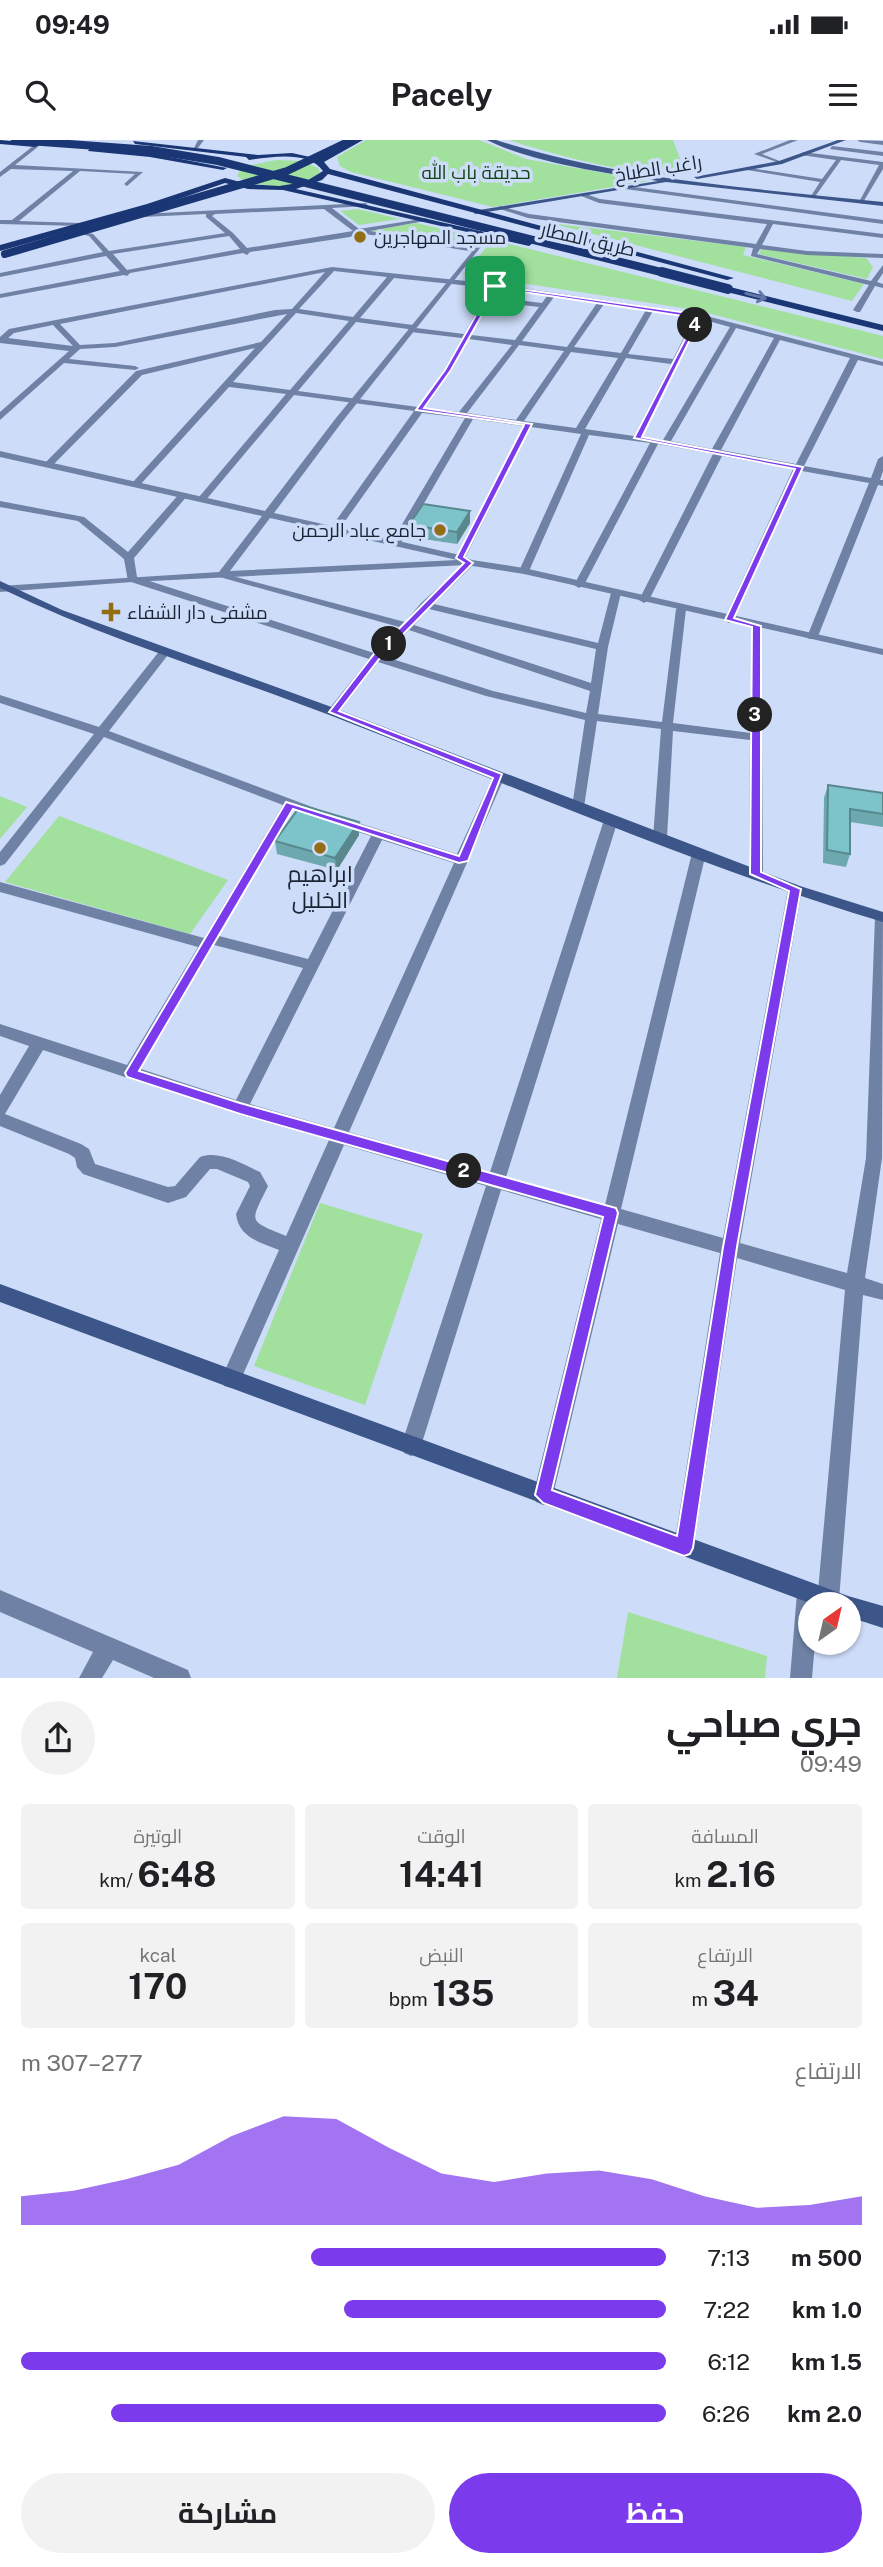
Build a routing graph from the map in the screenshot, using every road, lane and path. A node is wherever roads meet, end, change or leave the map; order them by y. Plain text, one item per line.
1 (15, 140) edge
2 (54, 140) edge
3 (110, 140) edge
4 (337, 140) edge
5 (352, 140) edge
6 (360, 140) edge
7 (490, 140) edge
8 (795, 140) edge
9 (844, 140) edge
10 (860, 140) edge
11 (145, 141) edge
12 (0, 142) edge
13 (883, 143) edge
14 (199, 144) edge
15 (346, 144) edge
16 (37, 145) junction
17 (326, 146) junction
18 (824, 147) junction
19 (883, 154) edge
20 (803, 155) junction
21 (297, 156) junction
22 (260, 157) junction
23 (839, 159) junction
24 (319, 162) junction
25 (780, 163) junction
26 (883, 164) edge
27 (12, 167) junction
28 (223, 168) junction
29 (78, 170) junction
30 (750, 170) junction
31 (327, 172) junction
32 (0, 175) edge
33 (226, 180) junction
34 (678, 180) junction
35 (824, 181) junction
36 (127, 184) dead end
37 (245, 186) junction
38 (283, 188) junction
39 (627, 188) junction
40 (583, 195) junction
41 (814, 196) junction
42 (862, 202) junction
43 (883, 204) edge
44 (366, 205) junction
45 (327, 208) junction
46 (500, 208) junction
47 (656, 208) junction
48 (213, 212) junction
49 (475, 212) junction
50 (142, 215) junction
51 (650, 216) dead end
52 (425, 219) junction
53 (0, 222) edge
54 (771, 222) junction
55 (883, 222) edge
56 (18, 223) junction
57 (644, 224) dead end
58 (0, 229) edge
59 (81, 229) junction
60 (358, 231) junction
61 (638, 232) junction
62 (231, 233) junction
63 (489, 233) junction
64 (883, 236) edge
65 (758, 246) junction
66 (475, 250) junction
67 (1, 252) edge
68 (109, 253) junction
69 (247, 253) junction
70 (883, 256) edge
71 (883, 267) edge
72 (332, 269) junction
73 (127, 274) junction
74 (0, 275) edge
75 (392, 275) junction
76 (450, 281) junction
77 (874, 284) junction
78 (495, 286) junction
79 (883, 286) edge
80 (728, 289) junction
81 (552, 294) junction
82 (0, 296) edge
83 (488, 299) junction
84 (602, 302) junction
85 (544, 305) junction
86 (845, 307) dead end
87 (651, 309) junction
88 (857, 310) junction
89 (294, 311) junction
90 (870, 313) dead end
91 (699, 316) junction
92 (353, 320) junction
93 (54, 322) junction
94 (734, 326) junction
95 (412, 328) junction
96 (883, 328) edge
97 (5, 333) edge
98 (467, 336) junction
99 (778, 337) junction
100 (518, 342) junction
101 (264, 344) junction
102 (114, 345) junction
103 (77, 348) junction
104 (570, 348) junction
105 (623, 355) junction
106 (855, 357) junction
107 (64, 361) junction
108 (675, 362) junction
109 (883, 365) edge
110 (137, 370) junction
111 (227, 384) junction
112 (292, 393) junction
113 (354, 401) junction
114 (420, 410) junction
115 (466, 416) junction
116 (0, 417) edge
117 (523, 423) junction
118 (582, 431) junction
119 (638, 438) junction
120 (660, 442) junction
121 (717, 452) junction
122 (0, 454) edge
123 (883, 459) edge
124 (48, 465) junction
125 (799, 467) junction
126 (878, 482) edge
127 (136, 485) junction
128 (183, 495) junction
129 (202, 499) junction
130 (0, 504) edge
131 (268, 514) junction
132 (335, 529) junction
133 (396, 543) junction
134 (129, 558) junction
135 (464, 560) junction
136 (524, 571) junction
137 (222, 576) junction
138 (132, 579) junction
139 (579, 584) junction
140 (3, 588) edge
141 (616, 593) junction
142 (645, 600) junction
143 (425, 605) junction
144 (681, 609) junction
145 (729, 620) junction
146 (407, 626) junction
147 (757, 626) junction
148 (813, 638) junction
149 (601, 647) junction
150 (165, 651) junction
151 (883, 652) edge
152 (377, 656) junction
153 (596, 689) junction
154 (0, 699) edge
155 (333, 712) junction
156 (590, 717) junction
157 (667, 727) junction
158 (101, 732) junction
159 (754, 737) junction
160 (499, 776) junction
161 (290, 804) junction
162 (579, 807) junction
163 (611, 820) junction
164 (378, 835) junction
165 (660, 838) junction
166 (699, 852) junction
167 (0, 861) edge
168 (463, 861) junction
169 (756, 874) junction
170 (0, 887) edge
171 (795, 889) junction
172 (882, 917) edge
173 (209, 942) junction
174 (312, 965) junction
175 (0, 1030) edge
176 (38, 1045) junction
177 (131, 1073) junction
178 (240, 1108) junction
179 (0, 1109) edge
180 (0, 1119) edge
181 (340, 1135) junction
182 (498, 1180) junction
183 (611, 1213) junction
184 (290, 1246) junction
185 (730, 1247) junction
186 (855, 1283) junction
187 (883, 1292) edge
188 (0, 1293) edge
189 (231, 1379) junction
190 (411, 1446) junction
191 (543, 1495) junction
192 (684, 1548) junction
193 (807, 1592) edge
194 (833, 1592) edge
195 (0, 1601) edge
196 (861, 1610) edge
197 (883, 1617) edge
198 (108, 1647) junction
199 (810, 1656) edge
200 (90, 1678) edge
201 (180, 1678) edge
202 (801, 1678) edge

1 - 80 main road, bridge
2 - 49 main road, طريق المطار, bridge
3 - 11 main road
4 - 17 main road
5 - 67 main road, bridge
6 - 15 main road
7 - 34 main road
8 - 25 street
9 - 18 main road, راغب الطباخ
10 - 13 street
11 - 14 main road
12 - 16 main road
14 - 22 main road
15 - 17 main road
15 - 24 main road
15 - 67 main road, bridge
16 - 27 street
16 - 28 main road
17 - 21 main road
18 - 19 street
18 - 20 main road, راغب الطباخ
20 - 23 street
20 - 25 main road, راغب الطباخ
21 - 22 main road
21 - 24 main road
22 - 28 main road
23 - 26 street
23 - 35 street
24 - 31 main road
25 - 30 main road, راغب الطباخ
26 - 42 street
27 - 29 street
27 - 32 street
28 - 33 main road
29 - 36 street
29 - 56 street
30 - 34 main road, راغب الطباخ
30 - 35 street
31 - 38 main road
31 - 49 main road, طريق المطار
33 - 37 main road
33 - 59 main road
34 - 39 main road, راغب الطباخ
34 - 41 main road
35 - 41 street
37 - 38 main road
37 - 50 main road
38 - 44 main road, طريق المطار
39 - 40 main road, راغب الطباخ
39 - 55 street
40 - 46 main road, راغب الطباخ
40 - 47 street
41 - 42 main road
42 - 43 main road
44 - 45 street
44 - 52 main road, طريق المطار
45 - 48 street
45 - 60 street
46 - 49 main road, راغب الطباخ
46 - 61 street
47 - 51 street
47 - 54 street
48 - 50 street
48 - 62 street
50 - 59 main road
52 - 60 street
52 - 63 main road, طريق المطار
53 - 56 street
54 - 64 street
54 - 65 street
56 - 58 street
56 - 59 street
57 - 61 street
59 - 67 main road
59 - 68 street
60 - 66 street
60 - 69 street
61 - 65 street
62 - 68 street
62 - 69 street
63 - 66 street
63 - 80 main road, طريق المطار
65 - 70 street
65 - 77 street
66 - 76 street
68 - 73 street
68 - 74 street
69 - 73 street
71 - 77 street
72 - 75 street
72 - 89 street
72 - 93 street
73 - 82 street
75 - 76 street
75 - 92 street
76 - 78 street
76 - 95 street
77 - 79 street
77 - 88 street
78 - 81 street
78 - 83 street
80 -> 96 main road, طريق المطار
81 - 84 street
81 - 85 street
83 - 85 street
83 - 98 street
84 - 87 street
84 - 104 street
85 - 100 street
86 - 88 main road
87 - 91 street
87 - 105 street
88 - 90 main road
89 - 92 street
89 - 101 street
89 - 102 street
91 - 94 street
91 - 108 street
92 - 95 street
92 - 112 street
93 - 97 street
93 - 103 street
94 - 99 street
94 - 120 street
95 - 98 street
95 - 113 street
97 - 103 street
98 - 100 street
98 - 114 street
99 - 106 street
99 - 121 street
100 - 104 street
100 - 115 street
101 - 110 street
101 - 111 street
102 - 103 street
102 - 110 street
103 - 107 street
104 - 105 street
104 - 117 street
105 - 108 street
105 - 118 street
106 - 109 street
106 - 125 street
107 - 110 street
107 - 116 street
108 - 119 street
110 - 124 street
111 - 112 street
111 - 127 street
112 - 113 street
112 - 129 street
113 - 114 street
113 - 131 street
114 - 115 street
114 - 132 street
115 - 117 street
115 - 133 street
117 - 118 street
117 - 135 street
118 - 119 street
118 - 136 street
119 - 120 street
120 - 121 street
120 - 139 street
121 - 125 street
121 - 142 street
122 - 124 street
123 - 126 street
124 - 127 street
125 - 126 street
125 - 145 street
126 - 148 street
127 - 128 street
128 - 129 street
128 - 134 street
129 - 131 street
130 - 134 street
131 - 132 street
131 - 137 street
132 - 133 street
133 - 135 street
134 - 138 street
135 - 136 street
135 - 137 street
135 - 143 street
136 - 139 street
137 - 138 street
137 - 146 street
138 - 140 street
138 - 152 street
139 - 141 street
140 - 150 main road
141 - 142 street
141 - 149 street
142 - 144 street
143 - 146 street
143 - 149 street
144 - 145 street
144 - 157 street
145 - 147 street
146 - 152 street
146 - 153 street
147 - 148 street
147 - 159 street
148 - 151 street
149 - 153 street
150 - 155 main road
150 - 158 street
152 - 155 street
152 - 156 street
153 - 156 street
154 - 158 street
155 - 160 main road
156 - 157 street
156 - 162 street
157 - 159 street
157 - 165 street
158 - 161 street
158 - 167 street
159 - 169 street
160 - 162 main road
160 - 168 street
161 - 164 street
161 - 173 street
162 - 163 main road
163 - 165 main road
163 - 182 street
164 - 168 street
164 - 174 street
165 - 166 main road
166 - 169 main road
166 - 183 street
168 - 181 street
169 - 171 main road
170 - 173 street
171 - 172 main road
171 - 185 street
172 - 186 street
173 - 174 street
173 - 177 street
174 - 178 street
175 - 176 street
176 - 177 street
176 - 179 street
177 - 178 street
178 - 181 street
180 - 184 street
181 - 182 street
181 - 184 street
182 - 183 street
182 - 190 street
183 - 185 street
183 - 191 street
184 - 189 street
185 - 186 street
185 - 192 street
186 - 187 street
186 - 194 street
188 - 189 main road
189 - 190 main road
190 - 191 main road
191 - 192 main road
192 - 193 main road
195 - 198 street
196 - 197 main road
198 - 200 street
198 - 201 street
199 - 202 street

